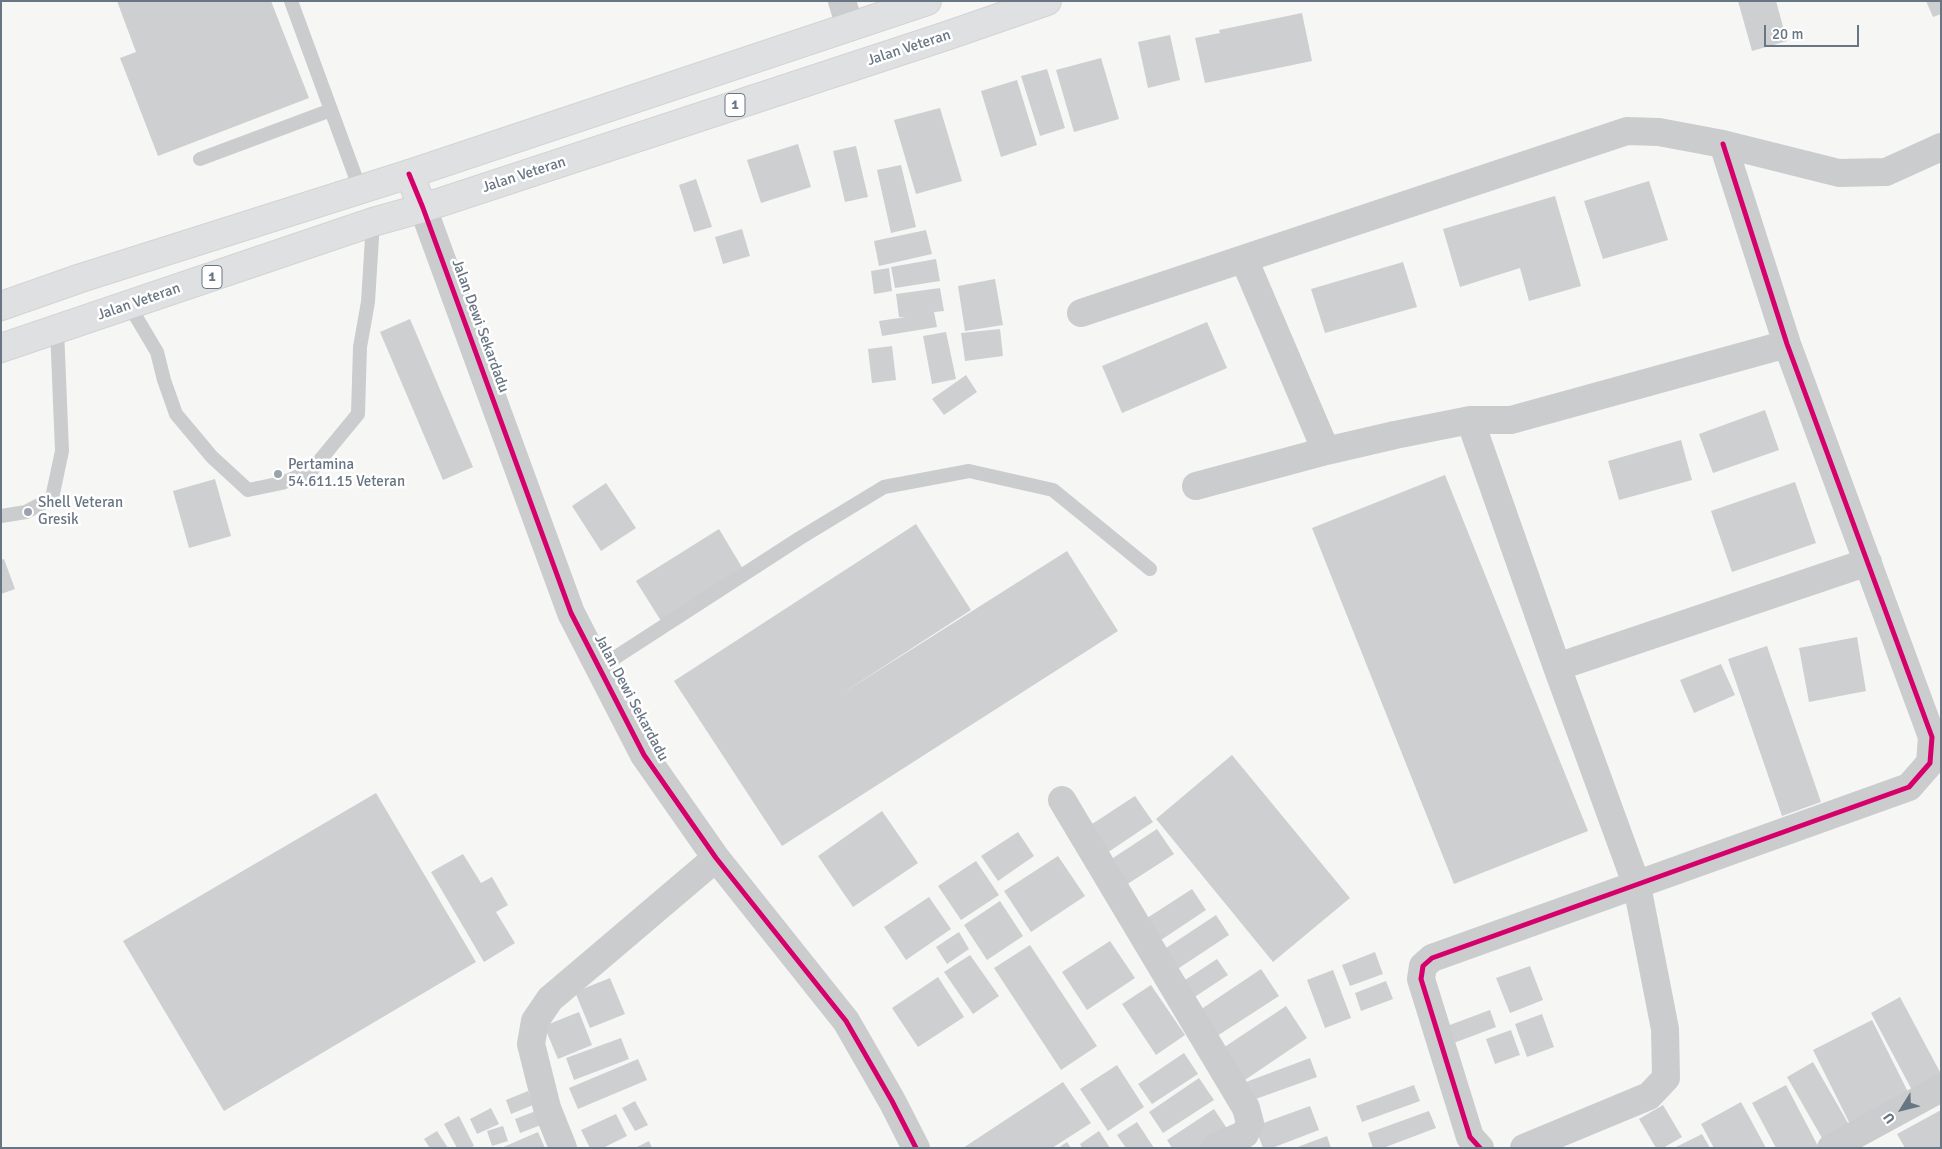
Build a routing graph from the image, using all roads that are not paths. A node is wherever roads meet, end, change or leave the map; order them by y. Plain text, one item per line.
1 (291, 1) edge
2 (842, 1) edge
3 (928, 1) edge
4 (1047, 1) edge
5 (850, 27) junction
6 (331, 110) junction
7 (1722, 144) junction
8 (1941, 147) edge
9 (200, 159) dead end
10 (409, 174) junction
11 (360, 189) junction
12 (423, 208) junction
13 (373, 222) junction
14 (1244, 259) junction
15 (129, 305) junction
16 (1, 306) edge
17 (1081, 313) dead end
18 (58, 329) junction
19 (1787, 344) junction
20 (1, 348) edge
21 (1470, 420) junction
22 (1326, 452) junction
23 (1196, 486) dead end
24 (1, 516) edge
25 (1868, 562) junction
26 (1150, 569) dead end
27 (1557, 667) junction
28 (599, 668) junction
29 (1062, 800) dead end
30 (716, 858) junction
31 (1637, 886) junction
32 (1941, 1088) edge
33 (1833, 1147) edge
34 (563, 1148) edge
35 (916, 1148) edge
36 (1214, 1148) edge
37 (1480, 1148) edge
38 (1524, 1148) edge

1 - 6 lane
2 - 5 street
3 - 5 main road
4 - 12 main road, Jalan Veteran / 1
5 - 10 main road
6 - 9 lane
6 - 11 lane
7 - 8 street
7 - 14 street
7 - 19 street
10 - 11 main road
10 - 12 main road
11 - 16 main road
12 - 13 main road, Jalan Veteran / 1
12 - 28 street, Jalan Dewi Sekardadu
13 - 15 main road, Jalan Veteran / 1
13 - 15 lane
14 - 17 street
14 - 22 street
15 - 18 main road, Jalan Veteran / 1
18 - 20 main road, Jalan Veteran / 1
18 - 24 lane
19 - 21 street
19 - 25 street
21 - 22 street
21 - 27 street
22 - 23 street
25 - 27 street
25 - 31 street
26 - 28 lane
27 - 31 street
28 - 30 street, Jalan Dewi Sekardadu
29 - 36 street
30 - 34 street
30 - 35 street, Jalan Dewi Sekardadu
31 - 37 street
31 - 38 street
32 - 33 street

